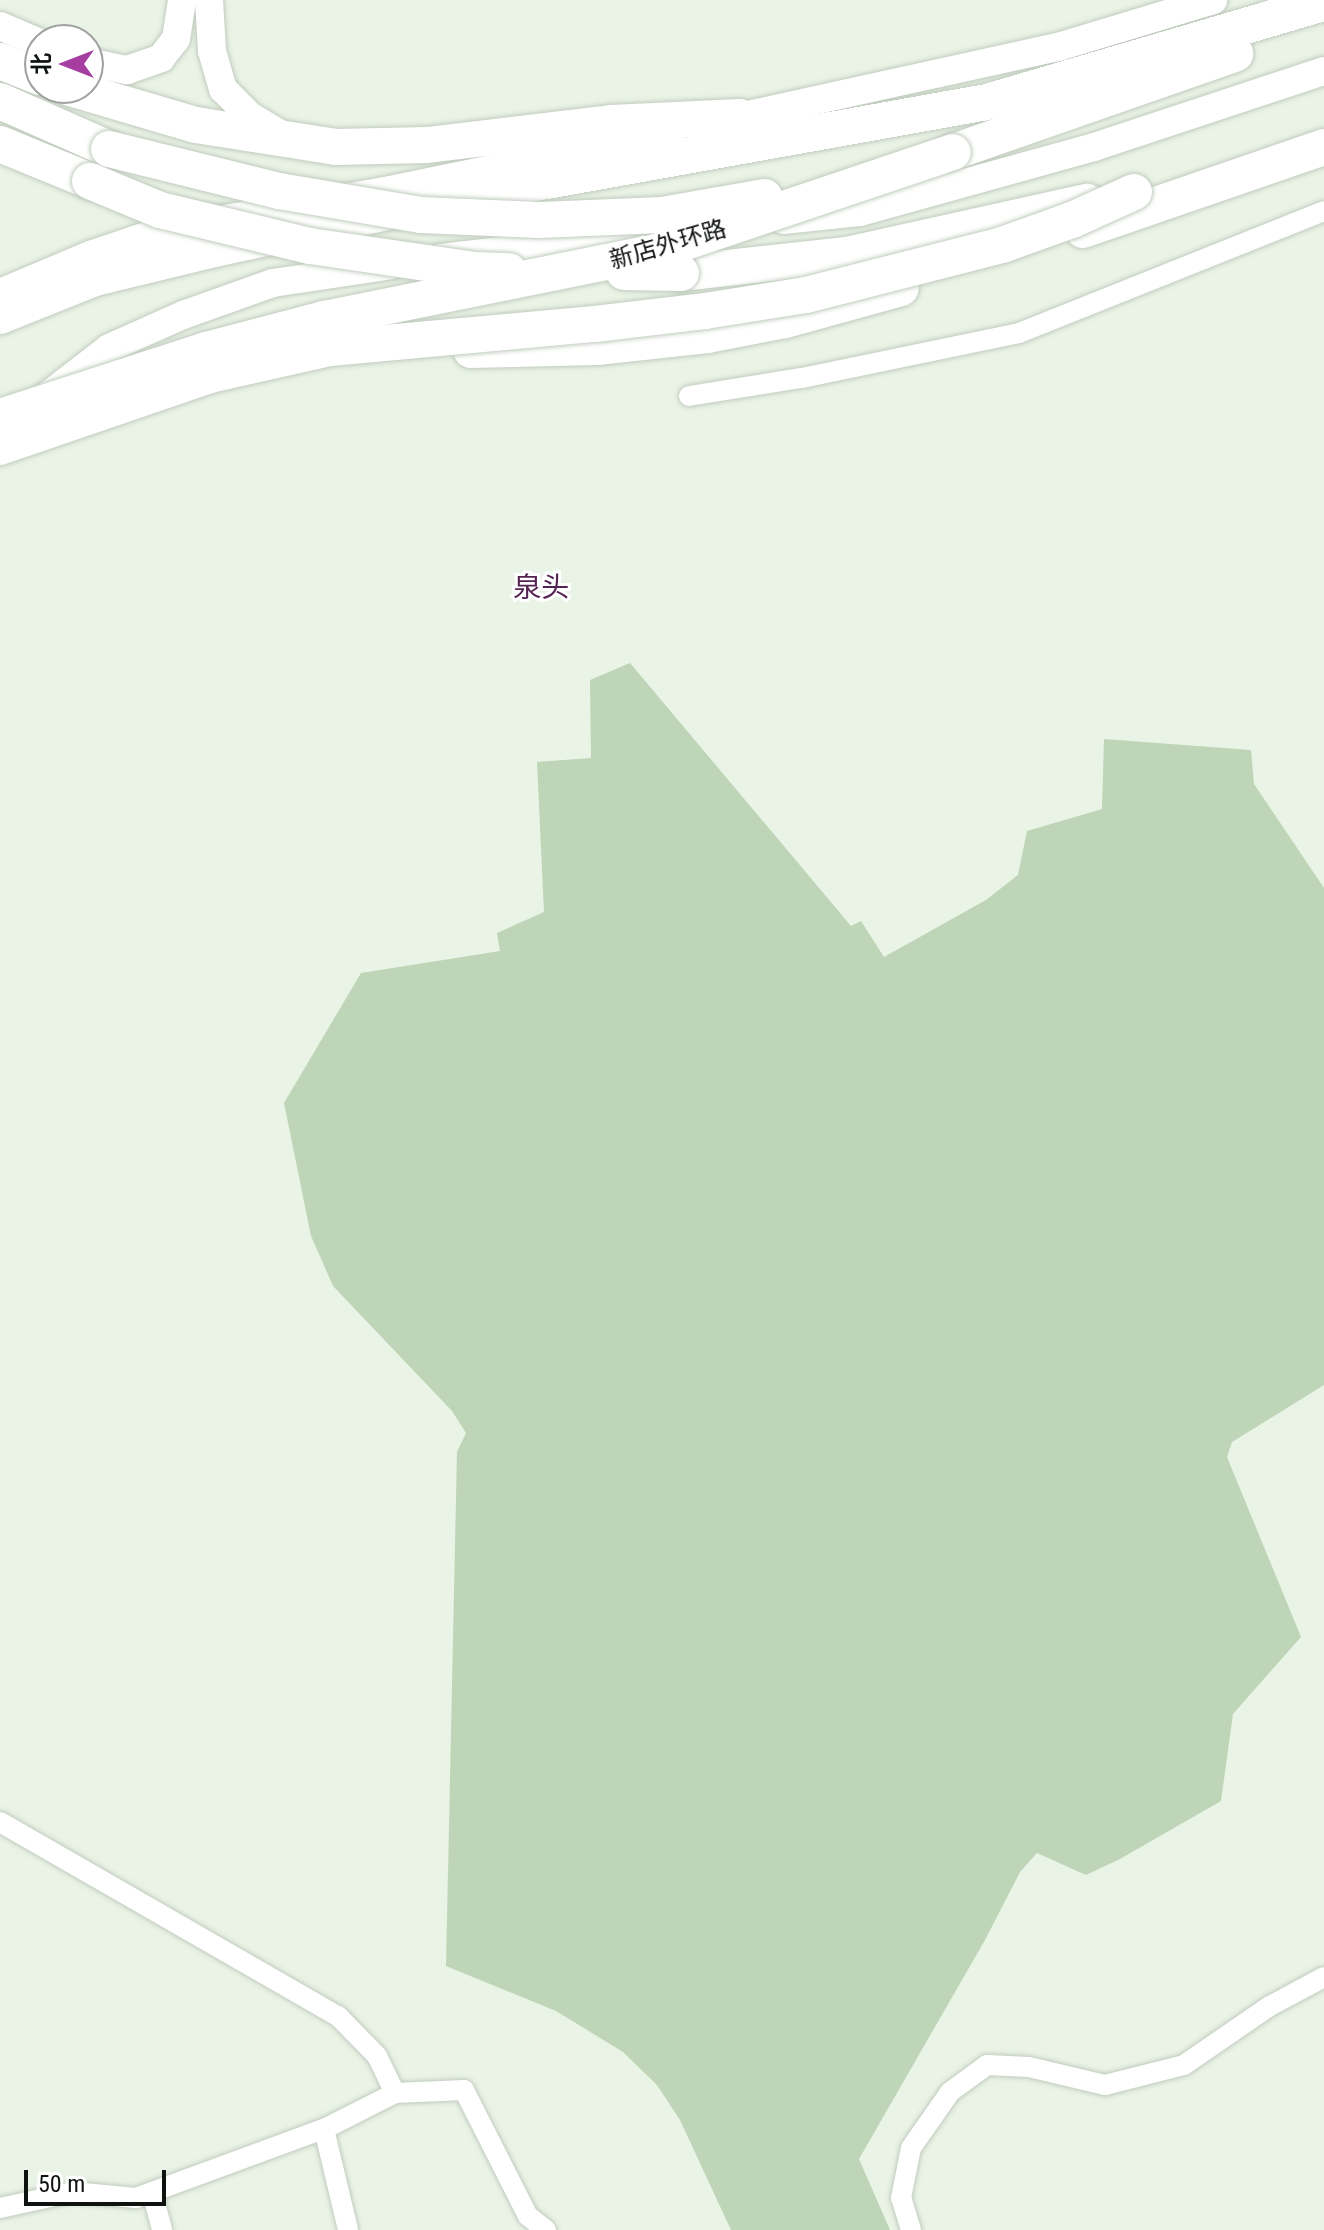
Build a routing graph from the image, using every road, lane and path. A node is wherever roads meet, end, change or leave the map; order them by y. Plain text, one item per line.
1 (182, 0) edge
2 (209, 0) edge
3 (1213, 0) edge
4 (1324, 3) edge
5 (1324, 25) edge
6 (0, 26) edge
7 (24, 36) edge
8 (0, 61) edge
9 (104, 65) edge
10 (24, 71) edge
11 (1324, 71) edge
12 (104, 98) edge
13 (0, 101) edge
14 (1324, 125) edge
15 (745, 130) junction
16 (301, 143) junction
17 (0, 144) edge
18 (1324, 147) edge
19 (953, 152) junction
20 (1134, 192) junction
21 (1324, 211) edge
22 (0, 293) edge
23 (0, 316) edge
24 (412, 352) joint
25 (689, 396) dead end
26 (1, 431) edge
27 (0, 1822) edge
28 (1324, 1977) edge
29 (395, 2093) junction
30 (324, 2129) junction
31 (152, 2192) junction
32 (0, 2208) edge
33 (529, 2223) edge
34 (162, 2230) edge
35 (348, 2230) edge
36 (546, 2230) edge
37 (911, 2230) edge

1 - 9 main road
2 - 16 main road
3 - 15 main road
4 - 15 highway
5 - 19 highway, 新店外环路
6 - 7 main road
8 - 10 highway
11 - 26 main road
12 - 16 highway
13 - 19 highway, bridge
14 - 20 highway
15 - 16 highway
15 - 22 main road
15 - 23 highway
17 - 20 highway, bridge
18 - 24 highway
19 - 26 highway, 新店外环路, bridge
20 - 26 highway, bridge
21 - 25 street
24 - 26 main road
27 - 29 street
28 - 37 street
29 - 30 street
29 - 33 street
30 - 31 street
30 - 35 street
31 - 32 street
31 - 34 street
33 - 36 street

